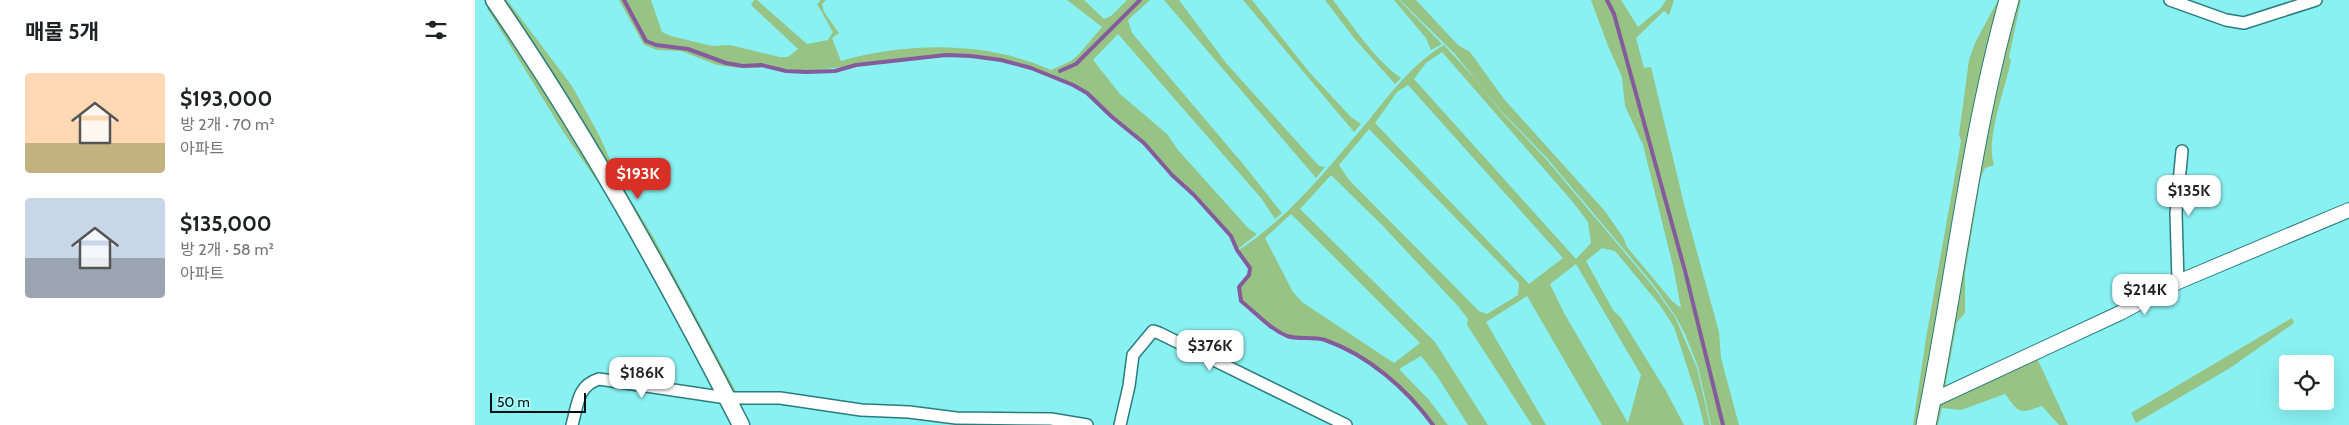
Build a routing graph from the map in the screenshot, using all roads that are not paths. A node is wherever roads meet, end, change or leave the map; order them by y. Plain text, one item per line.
1 (494, 0) edge
2 (2009, 0) edge
3 (2170, 0) edge
4 (2316, 0) edge
5 (2182, 151) dead end
6 (2349, 210) edge
7 (2178, 282) junction
8 (727, 398) junction
9 (1931, 401) junction
10 (572, 425) edge
11 (741, 425) edge
12 (1087, 425) edge
13 (1121, 425) edge
14 (1346, 425) edge
15 (1926, 425) edge

1 - 8 main road
2 - 9 main road
3 - 4 street
5 - 7 street
6 - 7 street
7 - 9 street
8 - 10 street
8 - 11 main road
8 - 12 street
9 - 15 main road
13 - 14 street

